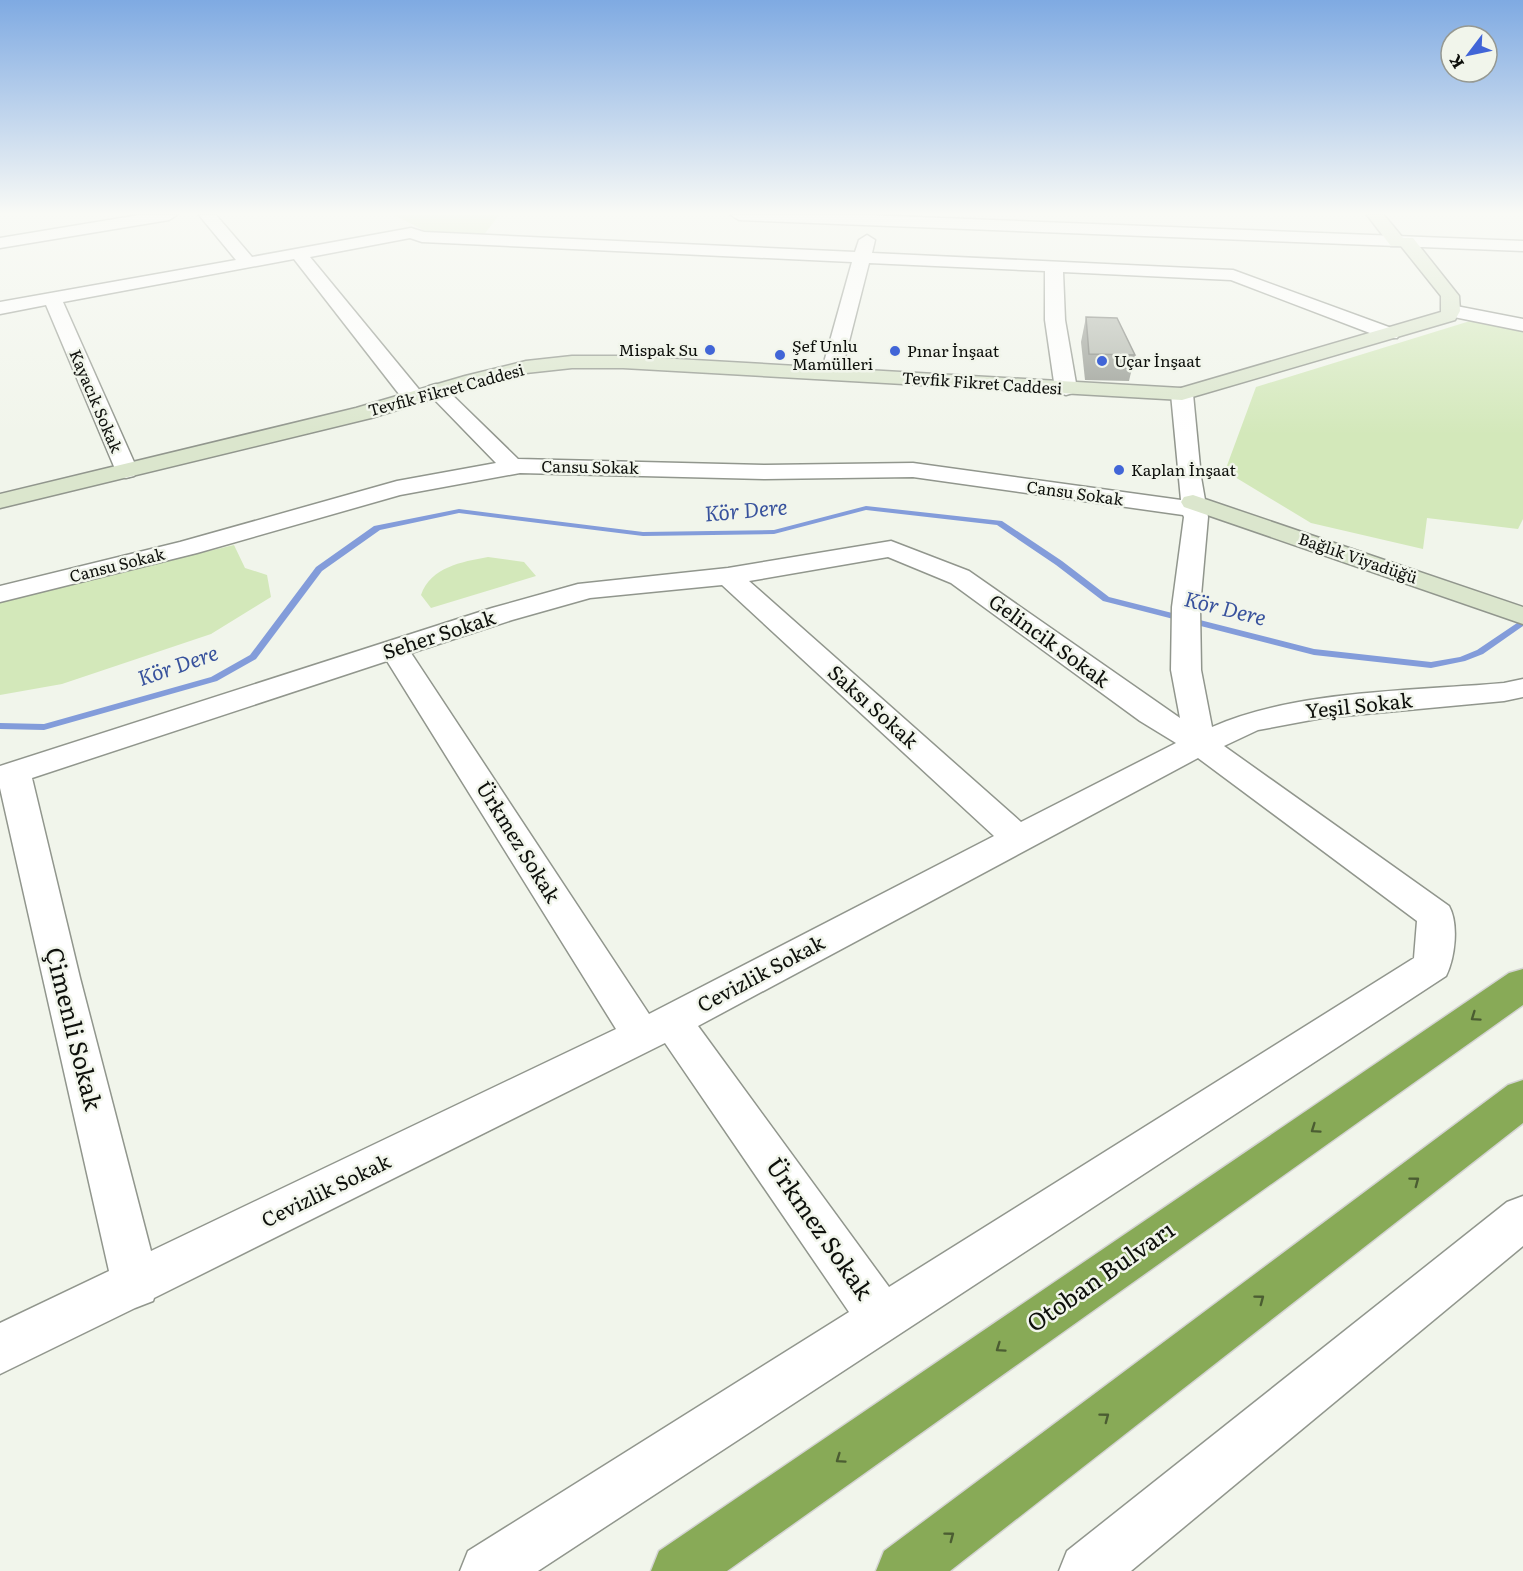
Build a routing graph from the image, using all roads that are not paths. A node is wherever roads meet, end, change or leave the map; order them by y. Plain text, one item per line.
1 (106, 288) edge
2 (326, 288) edge
3 (853, 288) edge
4 (1054, 288) edge
5 (1268, 288) edge
6 (1443, 288) edge
7 (52, 298) junction
8 (0, 308) edge
9 (1451, 311) junction
10 (1523, 325) edge
11 (1390, 334) junction
12 (831, 374) junction
13 (1066, 388) junction
14 (436, 390) junction
15 (1182, 394) junction
16 (414, 398) junction
17 (513, 467) junction
18 (126, 471) junction
19 (0, 501) edge
20 (1194, 509) junction
21 (1261, 531) junction
22 (891, 549) joint
23 (728, 576) junction
24 (0, 594) edge
25 (1523, 616) edge
26 (1523, 632) edge
27 (394, 650) junction
28 (1523, 688) edge
29 (1200, 744) junction
30 (7, 775) edge
31 (1018, 838) junction
32 (1523, 984) edge
33 (657, 1028) junction
34 (1523, 1098) edge
35 (1523, 1216) edge
36 (136, 1285) junction
37 (882, 1318) junction
38 (0, 1349) edge
39 (488, 1571) edge
40 (679, 1571) edge
41 (904, 1571) edge
42 (1087, 1571) edge

1 - 7 street
2 - 16 street
3 - 12 street
4 - 13 street
5 - 11 street
6 - 9 street
7 - 8 street
7 - 18 street, Kayacık Sokak
9 - 10 street
9 - 11 street, Tevfik Fikret Caddesi
11 - 15 street, Tevfik Fikret Caddesi
12 - 13 street, Tevfik Fikret Caddesi
12 - 14 street, Tevfik Fikret Caddesi
13 - 15 street, Tevfik Fikret Caddesi
14 - 16 street, Tevfik Fikret Caddesi
14 - 17 street
15 - 20 street
16 - 18 street, Tevfik Fikret Caddesi
17 - 20 street, Cansu Sokak
17 - 24 street, Cansu Sokak
18 - 19 street, Tevfik Fikret Caddesi
20 - 21 street, Bağlık Viyadüğü
20 - 29 street
21 - 25 street, Bağlık Viyadüğü
21 - 26 street, Bağlık Viyadüğü
22 - 23 street, Seher Sokak
22 - 29 street, Gelincik Sokak
23 - 27 street, Seher Sokak
23 - 31 street, Saksı Sokak
27 - 30 street, Seher Sokak
27 - 33 street, Ürkmez Sokak
28 - 29 street, Yeşil Sokak
29 - 31 street, Cevizlik Sokak
29 - 37 street, Gelincik Sokak
30 - 36 street, Çimenli Sokak
31 - 33 street, Cevizlik Sokak
32 -> 40 highway, Otoban Bulvarı
33 - 36 street, Cevizlik Sokak
33 - 37 street, Ürkmez Sokak
41 -> 34 highway
35 - 42 street
36 - 38 street, Cevizlik Sokak
37 - 39 street

